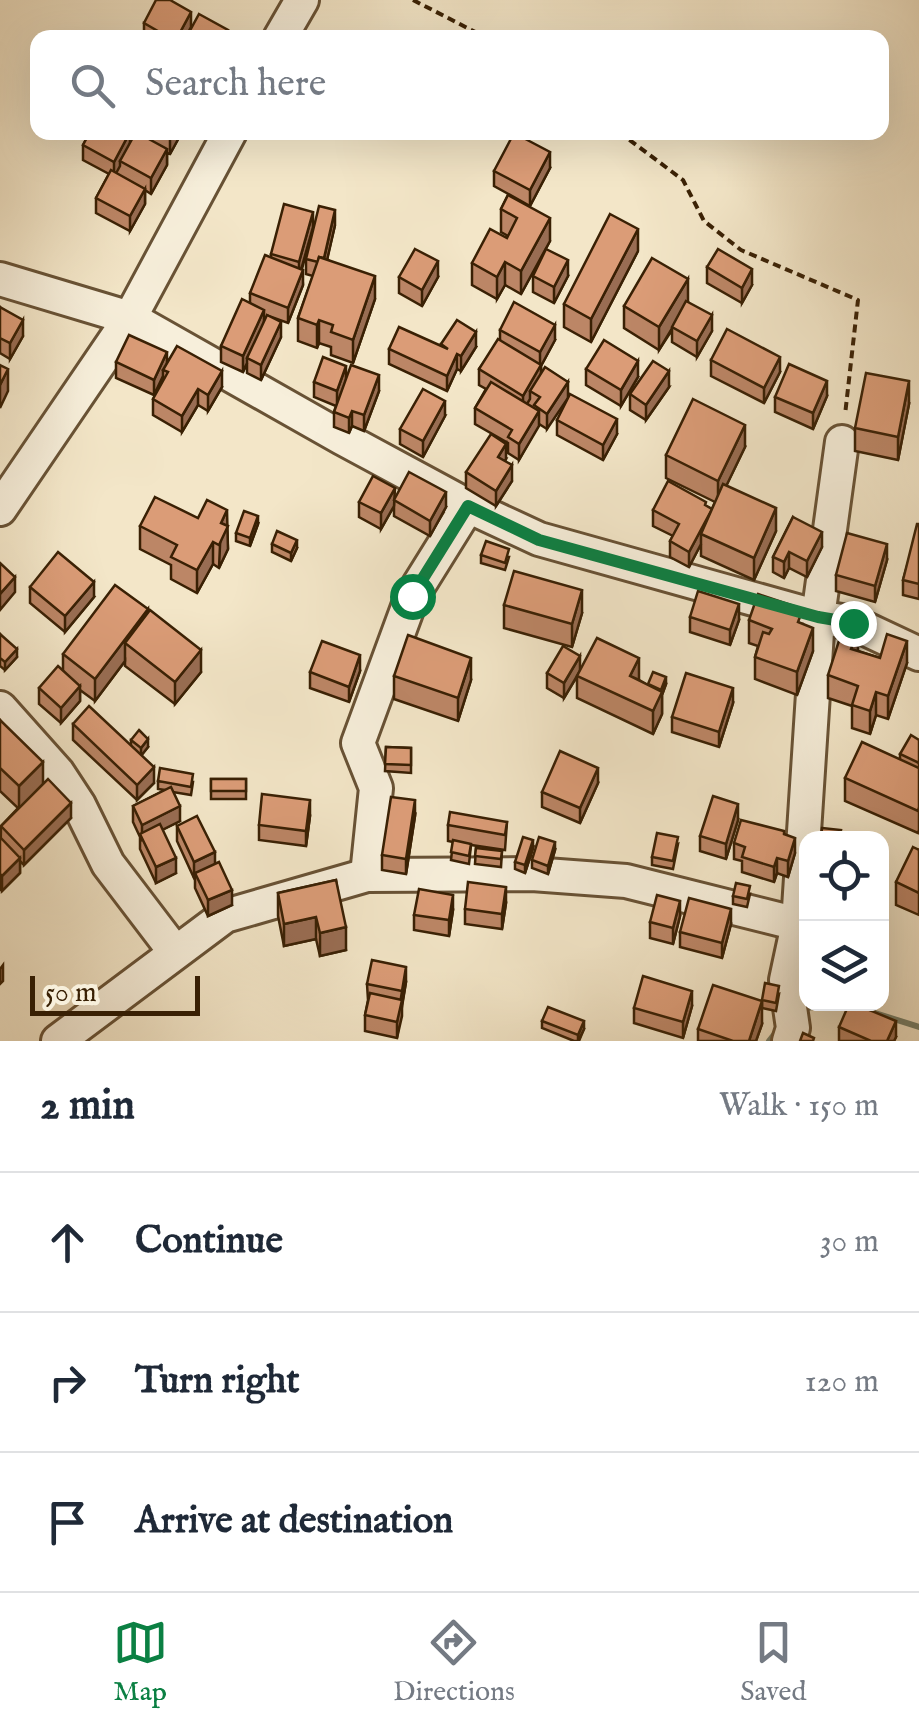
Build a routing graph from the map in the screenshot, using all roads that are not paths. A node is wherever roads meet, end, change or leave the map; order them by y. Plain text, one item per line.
1 (302, 0) edge
2 (285, 30) edge
3 (226, 140) edge
4 (0, 279) edge
5 (130, 318) junction
6 (842, 442) road end
7 (468, 506) junction
8 (0, 509) edge
9 (818, 617) junction
10 (919, 654) edge
11 (0, 708) edge
12 (367, 875) junction
13 (798, 924) junction
14 (175, 952) junction
15 (58, 1041) edge
16 (789, 1041) edge

1 - 2 street
3 - 5 street
4 - 5 street
5 - 7 street
5 - 8 street
6 - 9 street
7 - 9 street
7 - 12 street
9 - 10 street
9 - 13 street
11 - 14 street
12 - 13 street
12 - 14 street
13 - 16 street
14 - 15 street

